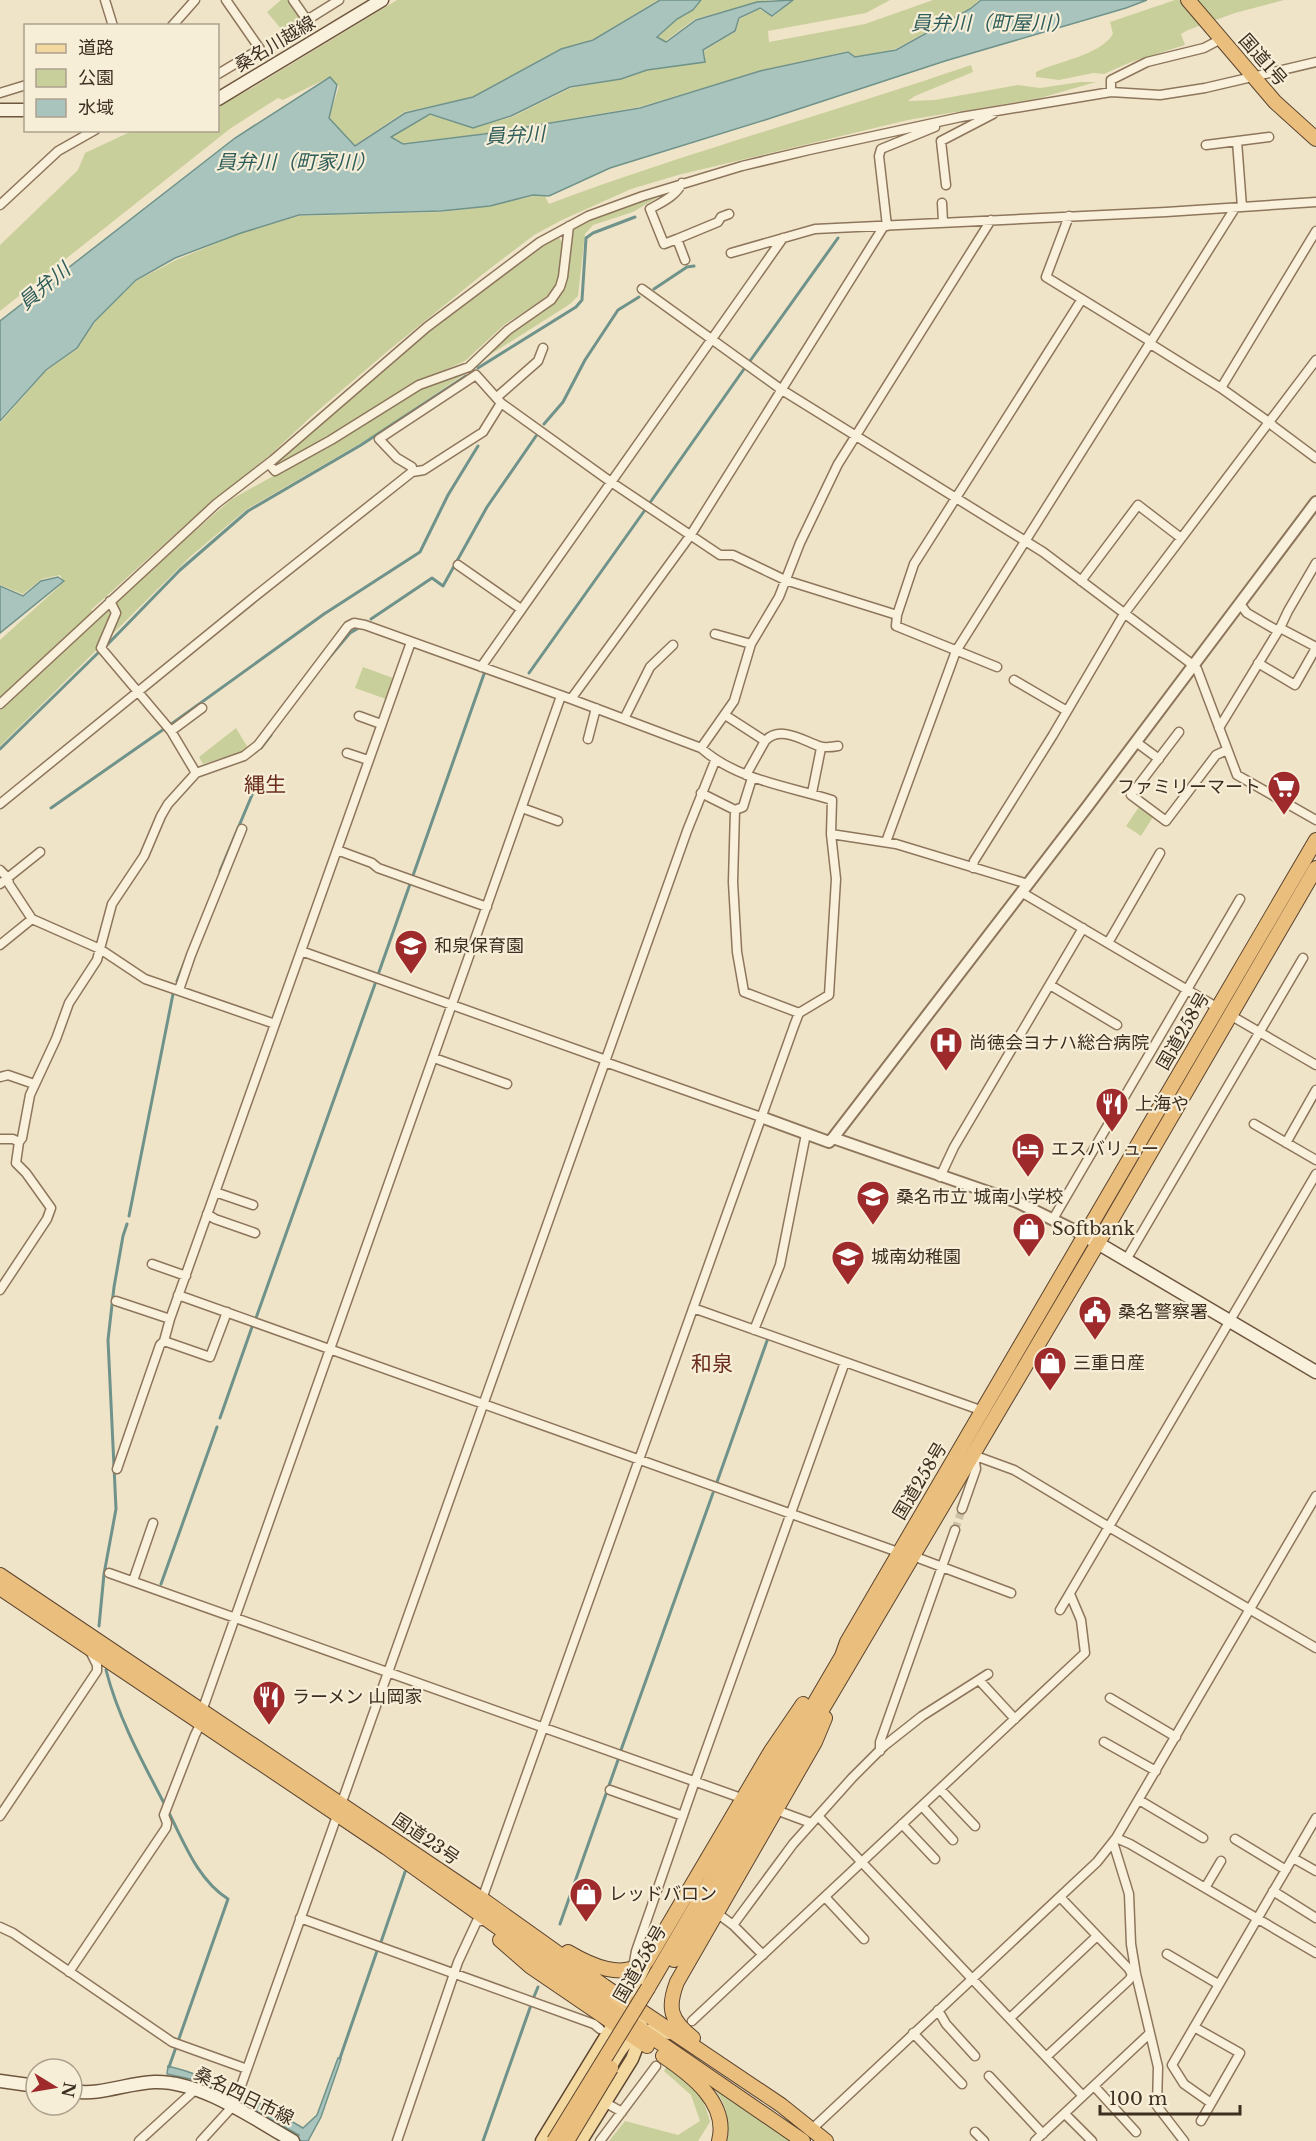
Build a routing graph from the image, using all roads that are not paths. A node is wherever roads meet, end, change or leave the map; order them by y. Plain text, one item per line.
1 (105, 0) edge
2 (195, 0) edge
3 (226, 0) edge
4 (293, 0) edge
5 (339, 0) edge
6 (382, 0) edge
7 (1188, 0) edge
8 (112, 24) edge
9 (175, 24) edge
10 (1217, 35) junction
11 (1316, 62) edge
12 (219, 73) edge
13 (1253, 77) junction
14 (24, 86) edge
15 (1111, 92) junction
16 (0, 93) edge
17 (219, 98) edge
18 (0, 110) edge
19 (24, 110) edge
20 (996, 112) junction
21 (961, 117) junction
22 (92, 132) edge
23 (1269, 137) dead end
24 (1316, 139) edge
25 (1238, 141) junction
26 (1206, 145) dead end
27 (682, 183) junction
28 (946, 185) dead end
29 (1316, 202) edge
30 (942, 203) dead end
31 (0, 205) edge
32 (1239, 208) junction
33 (729, 214) dead end
34 (1070, 216) junction
35 (991, 220) junction
36 (943, 222) junction
37 (569, 226) junction
38 (886, 226) junction
39 (1316, 231) edge
40 (783, 238) junction
41 (677, 239) junction
42 (731, 253) dead end
43 (685, 260) dead end
44 (642, 289) dead end
45 (1082, 299) junction
46 (712, 340) junction
47 (1150, 342) junction
48 (543, 348) dead end
49 (1316, 360) edge
50 (469, 367) junction
51 (476, 375) junction
52 (1221, 388) junction
53 (782, 390) junction
54 (499, 400) junction
55 (1269, 422) junction
56 (856, 435) junction
57 (1316, 458) edge
58 (269, 464) junction
59 (412, 472) junction
60 (611, 482) junction
61 (956, 498) junction
62 (1314, 510) edge
63 (690, 536) junction
64 (1181, 538) junction
65 (1024, 542) junction
66 (1316, 563) edge
67 (459, 565) dead end
68 (785, 580) junction
69 (1080, 581) junction
70 (110, 601) junction
71 (1239, 604) junction
72 (521, 609) junction
73 (1124, 614) junction
74 (897, 615) junction
75 (1279, 629) junction
76 (715, 634) dead end
77 (411, 642) junction
78 (751, 644) junction
79 (673, 645) dead end
80 (1316, 648) edge
81 (956, 651) junction
82 (1258, 663) junction
83 (1194, 665) junction
84 (481, 666) junction
85 (997, 667) dead end
86 (1014, 680) dead end
87 (138, 693) junction
88 (561, 696) junction
89 (572, 699) junction
90 (0, 704) edge
91 (202, 708) dead end
92 (596, 708) junction
93 (1067, 711) junction
94 (725, 715) junction
95 (359, 716) dead end
96 (624, 719) junction
97 (381, 724) junction
98 (1219, 728) junction
99 (171, 731) junction
100 (1179, 732) dead end
101 (588, 739) dead end
102 (765, 741) junction
103 (1136, 742) junction
104 (838, 746) dead end
105 (701, 748) junction
106 (821, 748) junction
107 (1227, 750) junction
108 (347, 753) dead end
109 (1159, 759) junction
110 (368, 760) junction
111 (715, 761) junction
112 (196, 773) junction
113 (749, 776) junction
114 (701, 793) junction
115 (812, 794) junction
116 (0, 804) edge
117 (522, 808) junction
118 (735, 810) junction
119 (1316, 820) edge
120 (558, 821) dead end
121 (242, 829) dead end
122 (831, 834) junction
123 (1316, 840) edge
124 (885, 842) junction
125 (337, 850) junction
126 (40, 852) dead end
127 (1160, 853) dead end
128 (973, 867) junction
129 (1316, 868) edge
130 (0, 870) edge
131 (8, 878) junction
132 (0, 884) edge
133 (1024, 888) junction
134 (1240, 900) dead end
135 (487, 907) junction
136 (32, 919) junction
137 (1083, 928) junction
138 (1108, 943) junction
139 (0, 945) edge
140 (100, 950) junction
141 (301, 951) junction
142 (1303, 958) dead end
143 (1050, 985) junction
144 (179, 990) junction
145 (1187, 990) junction
146 (452, 1005) junction
147 (1224, 1011) junction
148 (799, 1013) junction
149 (274, 1024) junction
150 (1117, 1025) dead end
151 (1259, 1032) junction
152 (434, 1058) junction
153 (606, 1061) junction
154 (1316, 1065) edge
155 (0, 1077) edge
156 (34, 1084) junction
157 (507, 1084) dead end
158 (1316, 1090) edge
159 (762, 1117) junction
160 (1254, 1124) dead end
161 (806, 1134) junction
162 (834, 1138) junction
163 (0, 1139) edge
164 (19, 1142) junction
165 (1286, 1143) junction
166 (1316, 1160) edge
167 (1316, 1174) edge
168 (940, 1177) junction
169 (215, 1192) junction
170 (253, 1205) dead end
171 (207, 1214) junction
172 (1053, 1219) junction
173 (255, 1233) dead end
174 (1084, 1235) junction
175 (1098, 1243) junction
176 (1126, 1260) junction
177 (152, 1264) dead end
178 (186, 1275) junction
179 (0, 1290) edge
180 (178, 1295) junction
181 (116, 1301) dead end
182 (693, 1308) junction
183 (227, 1312) junction
184 (170, 1319) junction
185 (1230, 1321) junction
186 (754, 1330) junction
187 (165, 1341) junction
188 (330, 1349) junction
189 (845, 1362) junction
190 (1316, 1372) edge
191 (484, 1404) junction
192 (983, 1412) junction
193 (974, 1455) junction
194 (639, 1460) junction
195 (117, 1469) dead end
196 (1316, 1496) edge
197 (962, 1509) tunnel mouth
198 (790, 1514) junction
199 (153, 1523) dead end
200 (1108, 1527) junction
201 (955, 1530) tunnel mouth
202 (898, 1552) junction
203 (913, 1556) junction
204 (942, 1567) junction
205 (109, 1573) dead end
206 (0, 1575) edge
207 (133, 1581) junction
208 (0, 1588) edge
209 (1011, 1593) dead end
210 (1070, 1594) junction
211 (1250, 1610) junction
212 (1060, 1611) dead end
213 (235, 1617) junction
214 (847, 1642) junction
215 (1316, 1648) edge
216 (90, 1650) junction
217 (388, 1672) junction
218 (988, 1674) dead end
219 (841, 1680) junction
220 (979, 1680) junction
221 (1110, 1698) dead end
222 (202, 1717) junction
223 (1015, 1719) junction
224 (544, 1728) junction
225 (1176, 1737) junction
226 (1104, 1742) dead end
227 (880, 1751) junction
228 (1156, 1771) junction
229 (695, 1781) junction
230 (940, 1789) junction
231 (610, 1790) dead end
232 (744, 1798) junction
233 (1139, 1800) junction
234 (922, 1806) junction
235 (339, 1809) junction
236 (776, 1810) junction
237 (0, 1816) edge
238 (683, 1816) junction
239 (818, 1816) junction
240 (1316, 1818) edge
241 (811, 1824) junction
242 (902, 1824) junction
243 (975, 1826) dead end
244 (1312, 1832) edge
245 (1203, 1838) dead end
246 (1235, 1839) dead end
247 (953, 1840) dead end
248 (1115, 1840) junction
249 (1293, 1858) junction
250 (935, 1859) dead end
251 (1221, 1861) dead end
252 (862, 1862) junction
253 (1286, 1870) junction
254 (1316, 1871) edge
255 (1205, 1888) junction
256 (1273, 1891) junction
257 (825, 1897) junction
258 (1060, 1897) junction
259 (482, 1899) junction
260 (715, 1911) junction
261 (300, 1918) junction
262 (1257, 1918) junction
263 (1316, 1918) edge
264 (482, 1921) junction
265 (733, 1925) junction
266 (0, 1927) edge
267 (528, 1933) junction
268 (1097, 1936) junction
269 (864, 1939) dead end
270 (1316, 1953) edge
271 (1167, 1954) dead end
272 (763, 1955) junction
273 (647, 1961) junction
274 (633, 1968) junction
275 (69, 1972) junction
276 (1134, 1974) junction
277 (455, 1975) junction
278 (973, 1979) junction
279 (1218, 1984) junction
280 (651, 1991) junction
281 (938, 2010) junction
282 (621, 2012) junction
283 (1010, 2018) junction
284 (692, 2021) dead end
285 (1194, 2027) junction
286 (600, 2029) dead end
287 (913, 2033) junction
288 (674, 2034) junction
289 (1149, 2034) junction
290 (639, 2036) junction
291 (975, 2056) dead end
292 (1046, 2056) junction
293 (1172, 2065) junction
294 (656, 2066) dead end
295 (1158, 2067) junction
296 (248, 2069) junction
297 (989, 2076) dead end
298 (0, 2081) edge
299 (24, 2084) edge
300 (962, 2084) dead end
301 (1094, 2086) junction
302 (196, 2089) junction
303 (84, 2091) edge
304 (1083, 2096) junction
305 (606, 2103) junction
306 (1211, 2103) junction
307 (781, 2105) junction
308 (232, 2107) junction
309 (622, 2112) junction
310 (1065, 2114) junction
311 (1201, 2121) dead end
312 (812, 2129) junction
313 (975, 2132) dead end
314 (1136, 2132) dead end
315 (1044, 2133) junction
316 (139, 2141) edge
317 (201, 2141) edge
318 (293, 2141) edge
319 (397, 2141) edge
320 (542, 2141) edge
321 (555, 2141) edge
322 (567, 2141) edge
323 (581, 2141) edge
324 (600, 2141) edge
325 (719, 2141) edge
326 (803, 2141) edge
327 (826, 2141) edge
328 (984, 2141) edge
329 (1035, 2141) edge
330 (1052, 2141) edge
331 (1092, 2141) edge
332 (1184, 2141) edge

1 - 8 street
2 - 9 street
3 - 12 street
4 - 5 street
6 - 17 main road, 桑名川越線
7 - 10 highway, 国道1号
10 - 13 highway, 国道1号
10 - 15 street
11 - 13 street
13 - 15 street
13 - 24 highway, 国道1号
14 - 16 street
15 - 20 street
18 - 19 main road
20 - 21 street
20 - 28 street
21 - 27 street
21 - 38 street
22 - 31 street
23 - 25 street
25 - 26 street
25 - 32 street
27 - 37 street
27 - 41 street
29 - 32 street
30 - 36 street
32 - 34 street
32 - 47 street
33 - 41 street
34 - 35 street
34 - 45 street
35 - 36 street
35 - 56 street
36 - 38 street
37 - 50 street
37 - 58 street
38 - 40 street
38 - 53 street
39 - 52 street
40 - 42 street
40 - 46 street
41 - 43 street
44 - 46 street
45 - 47 street
45 - 61 street
46 - 53 street
46 - 60 street
47 - 52 street
47 - 65 street
48 - 54 street
49 - 55 street
50 - 51 street
50 - 58 street
51 - 54 street
51 - 59 street
52 - 55 street
53 - 56 street
53 - 63 street
54 - 59 street
54 - 60 street
55 - 57 street
55 - 64 street
56 - 61 street
56 - 68 street
58 - 70 street
59 - 87 street
60 - 63 street
60 - 72 street
61 - 65 street
61 - 74 street
62 - 71 street
63 - 68 street
63 - 89 street
64 - 69 street
64 - 73 street
65 - 69 street
65 - 81 street
66 - 75 street
67 - 72 street
68 - 74 street
68 - 78 street
69 - 73 street
70 - 87 street
70 - 90 street
71 - 75 street
71 - 83 street
72 - 84 street
73 - 83 street
73 - 93 street
74 - 81 street
75 - 80 street
75 - 82 street
76 - 78 street
77 - 84 street
77 - 97 street
77 - 112 street
78 - 94 street
79 - 96 street
80 - 82 street
81 - 85 street
81 - 124 street
82 - 98 street
83 - 98 street
83 - 103 street
84 - 88 street
86 - 93 street
87 - 99 street
87 - 116 street
88 - 89 street
88 - 117 street
89 - 92 street
91 - 99 street
92 - 96 street
92 - 101 street
93 - 128 street
94 - 102 street
94 - 105 street
95 - 97 street
96 - 105 street
97 - 110 street
98 - 107 street
99 - 112 street
100 - 109 street
102 - 106 street
102 - 113 street
103 - 109 street
103 - 133 street
104 - 106 street
105 - 111 street
106 - 115 street
107 - 109 street
107 - 119 street
108 - 110 street
110 - 125 street
111 - 113 street
111 - 114 street
112 - 140 street
113 - 115 street
113 - 118 street
114 - 118 street
114 - 153 street
115 - 122 street
117 - 120 street
117 - 135 street
118 - 148 street
121 - 144 street
122 - 124 street
122 - 148 street
123 - 147 highway, 国道258号
124 - 128 street
125 - 135 street
125 - 141 street
126 - 131 street
127 - 138 street
128 - 133 street
129 - 147 highway, 国道258号
130 - 131 street
131 - 132 street
131 - 136 street
133 - 137 street
133 - 162 street
134 - 145 street
135 - 146 street
136 - 139 street
136 - 140 street
137 - 138 street
137 - 143 street
138 - 145 street
140 - 144 street
140 - 156 street
141 - 146 street
141 - 149 street
142 - 151 street
143 - 150 street
143 - 168 street
144 - 149 street
145 - 147 street
145 - 172 street
146 - 152 street
146 - 153 street
147 - 151 street
147 - 174 highway, 国道258号
147 - 175 highway, 国道258号
148 - 159 street
149 - 169 street
151 - 154 street
151 - 176 street
152 - 157 street
152 - 188 street
153 - 159 street
153 - 191 street
155 - 156 street
156 - 164 street
158 - 165 street
159 - 161 street
159 - 182 street
160 - 165 street
161 - 162 street
161 - 186 street
162 - 168 street
163 - 164 street
164 - 179 street
165 - 166 street
167 - 185 street
168 - 172 street
169 - 170 street
169 - 171 street
171 - 173 street
171 - 178 street
172 - 174 street
174 - 175 main road
174 - 192 highway, 国道258号
175 - 176 main road
175 - 193 highway, 国道258号
176 - 185 main road
177 - 178 street
178 - 180 street
180 - 183 street
180 - 184 street
181 - 184 street
182 - 186 street
182 - 194 street
183 - 187 street
183 - 188 street
184 - 187 street
185 - 190 main road
185 - 200 street
186 - 189 street
187 - 195 street
188 - 191 street
188 - 213 street
189 - 192 street
189 - 198 street
191 - 194 street
191 - 217 street
192 - 202 highway, 国道258号
193 - 197 street
193 - 200 street
193 - 203 highway, 国道258号
194 - 198 street
194 - 224 street
196 - 211 street
198 - 202 street
198 - 229 street
199 - 207 street
200 - 210 street
200 - 211 street
201 - 204 street
202 - 214 highway, 国道258号
203 - 204 street
203 - 219 highway, 国道258号
204 - 209 street
204 - 227 street
205 - 207 street
206 - 222 highway, 国道23号
207 - 213 street
208 - 216 highway, 国道23号
210 - 212 street
210 - 223 street
211 - 215 street
211 - 225 street
213 - 217 street
213 - 222 street
214 - 232 highway
214 - 280 highway, 国道258号
216 - 222 highway, 国道23号
216 - 237 street
217 - 224 street
217 - 235 street
218 - 220 street
219 - 236 highway
219 - 280 highway, 国道258号
220 - 223 street
220 - 227 street
221 - 225 street
222 - 235 highway, 国道23号
222 - 275 street
223 - 230 street
224 - 229 street
224 - 259 street
225 - 228 street
226 - 228 street
227 - 239 street
228 - 233 street
229 - 232 street
229 - 238 street
230 - 234 street
230 - 243 street
231 - 238 street
232 - 273 highway
233 - 245 street
233 - 248 street
234 - 242 street
234 - 247 street
235 - 259 highway, 国道23号
235 - 261 street
235 - 264 highway, 国道23号
236 - 241 street
236 - 260 highway
238 - 274 street
239 - 241 street
239 - 252 street
240 - 244 street
241 - 265 street
242 - 250 street
242 - 252 street
244 - 249 street
246 - 253 street
248 - 255 street
248 - 258 street
248 - 276 street
249 - 253 street
249 - 254 street
251 - 255 street
252 - 257 street
252 - 278 street
253 - 256 street
255 - 262 street
256 - 262 street
256 - 263 street
257 - 269 street
257 - 272 street
258 - 268 street
258 - 278 street
259 - 267 highway, 国道23号
260 - 265 street
260 - 307 highway
261 - 277 street
261 - 296 street
262 - 270 street
262 - 279 street
264 - 277 street
264 - 282 highway, 国道23号
265 - 272 street
266 - 275 street
267 - 274 highway
267 - 282 highway, 国道23号
268 - 276 street
268 - 283 street
271 - 279 street
272 - 284 street
273 - 274 highway
273 - 282 main road
275 - 296 street
276 - 289 street
276 - 292 street
277 - 286 street
277 - 319 street
278 - 281 street
278 - 283 street
279 - 285 street
280 - 321 highway, 国道258号, bridge
280 - 322 highway, 国道258号, bridge
281 - 287 street
281 - 291 street
282 - 288 highway, 国道23号
282 - 290 highway
282 - 320 main road
283 - 292 street
285 - 293 street
285 - 306 street
287 - 300 street
287 - 312 street
288 - 290 main road
288 - 307 highway, 国道23号
289 - 295 street
289 - 301 street
290 - 305 main road
290 - 321 main road
290 - 325 highway
290 - 326 highway
292 - 304 street
293 - 295 street
293 - 306 street
294 - 309 street
295 - 332 street
296 - 308 street
297 - 315 street
298 - 299 main road
301 - 304 street
301 - 314 street
302 - 303 main road, 桑名四日市線
302 - 308 main road, 桑名四日市線
302 - 316 street
304 - 310 street
305 - 309 street
305 - 323 main road
306 - 311 street
307 - 312 highway, 国道23号
308 - 317 street
308 - 318 main road, 桑名四日市線
309 - 324 street
310 - 315 street
310 - 331 street
312 - 327 highway, 国道23号
313 - 328 street
315 - 329 street
315 - 330 street

